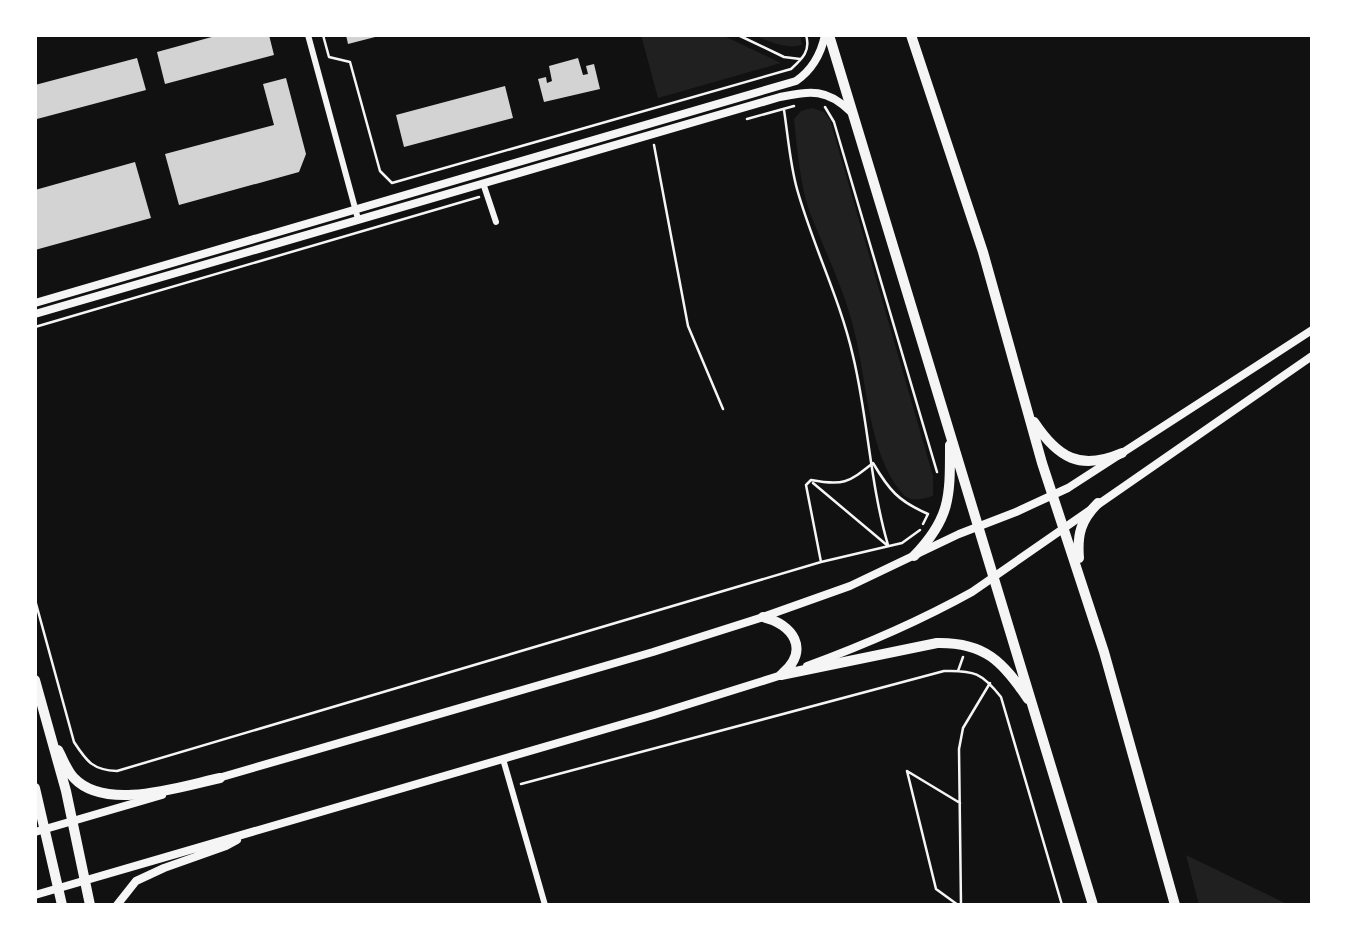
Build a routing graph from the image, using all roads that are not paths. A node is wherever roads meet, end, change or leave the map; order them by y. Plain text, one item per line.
1 (308, 35) edge
2 (827, 35) edge
3 (911, 35) edge
4 (855, 117) junction
5 (483, 183) junction
6 (356, 210) junction
7 (358, 219) junction
8 (496, 222) dead end
9 (35, 303) edge
10 (35, 314) edge
11 (1312, 330) edge
12 (1312, 356) edge
13 (1028, 411) junction
14 (948, 428) junction
15 (1122, 453) junction
16 (1054, 496) junction
17 (1098, 503) junction
18 (978, 527) junction
19 (1065, 527) junction
20 (914, 556) junction
21 (993, 577) junction
22 (1083, 585) junction
23 (763, 617) junction
24 (781, 675) junction
25 (35, 680) edge
26 (1036, 713) junction
27 (51, 737) junction
28 (503, 759) junction
29 (220, 778) junction
30 (35, 788) edge
31 (72, 821) junction
32 (40, 830) edge
33 (249, 833) junction
34 (85, 880) junction
35 (58, 888) junction
36 (35, 895) edge
37 (62, 905) edge
38 (90, 905) edge
39 (117, 905) edge
40 (545, 905) edge
41 (1093, 905) edge
42 (1175, 905) edge

1 - 6 street
2 - 4 main road
2 - 6 street
3 - 13 main road
4 - 5 street
4 - 14 main road
5 - 7 street
5 - 8 street
6 - 7 street
6 - 9 street
7 - 10 street
11 - 15 street
12 - 17 street
13 - 15 main road
13 - 16 main road
14 - 18 main road
14 - 20 main road
15 - 16 street
16 - 18 street
16 - 19 main road
17 - 19 street
17 - 22 main road
18 - 20 street
18 - 21 main road
19 - 21 street
19 - 22 main road
20 - 23 street
21 - 24 street
21 - 26 main road
22 - 42 main road
23 - 24 main road
23 - 29 street
24 - 26 main road
24 - 28 street
25 - 27 main road
26 - 41 main road
27 - 29 main road
27 - 31 main road
28 - 33 street
28 - 40 street
29 - 31 street
30 - 32 main road
31 - 32 street
31 - 34 main road
32 - 35 main road
33 - 34 street
33 - 39 street
34 - 35 street
34 - 38 main road
35 - 36 street
35 - 37 main road

